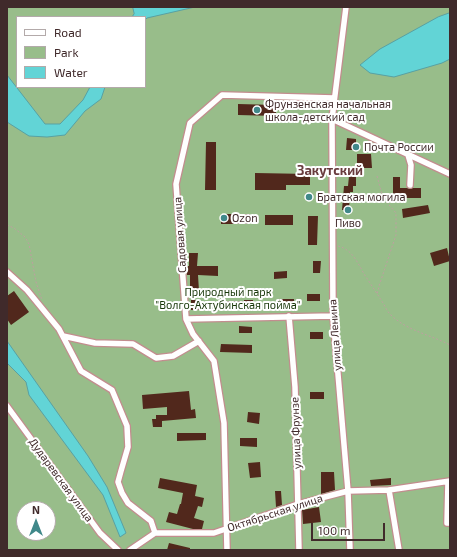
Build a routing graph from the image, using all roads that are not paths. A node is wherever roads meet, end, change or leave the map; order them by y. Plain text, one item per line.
1 (346, 7) edge
2 (334, 98) junction
3 (332, 119) junction
4 (408, 155) junction
5 (450, 174) edge
6 (410, 185) dead end
7 (7, 272) edge
8 (289, 316) junction
9 (333, 316) junction
10 (186, 319) junction
11 (62, 336) junction
12 (199, 341) junction
13 (7, 406) edge
14 (449, 482) edge
15 (389, 490) junction
16 (348, 492) junction
17 (298, 504) junction
18 (450, 524) edge
19 (227, 528) junction
20 (155, 533) junction
21 (118, 550) edge
22 (130, 550) edge
23 (227, 550) edge
24 (300, 550) edge
25 (350, 550) edge
26 (399, 550) edge

1 - 2 street, улица Ленина
2 - 3 street, улица Ленина
2 - 10 street, Садовая улица
3 - 4 street
3 - 9 street, улица Ленина
4 - 5 street
4 - 6 street
7 - 11 street
8 - 9 street
8 - 10 street
8 - 17 street, улица Фрунзе
9 - 16 street, улица Ленина
10 - 12 street, Садовая улица
11 - 12 street
11 - 20 street
12 - 19 street, Садовая улица
13 - 21 street, Дударевская улица
14 - 15 street, Октябрьская улица
14 - 18 street, Октябрьская улица
15 - 16 street, Октябрьская улица
15 - 26 street
16 - 17 street, Октябрьская улица
16 - 25 street, улица Ленина
17 - 19 street, Октябрьская улица
17 - 24 street, улица Фрунзе
19 - 20 street, Октябрьская улица
19 - 23 street, Садовая улица
20 - 22 street

